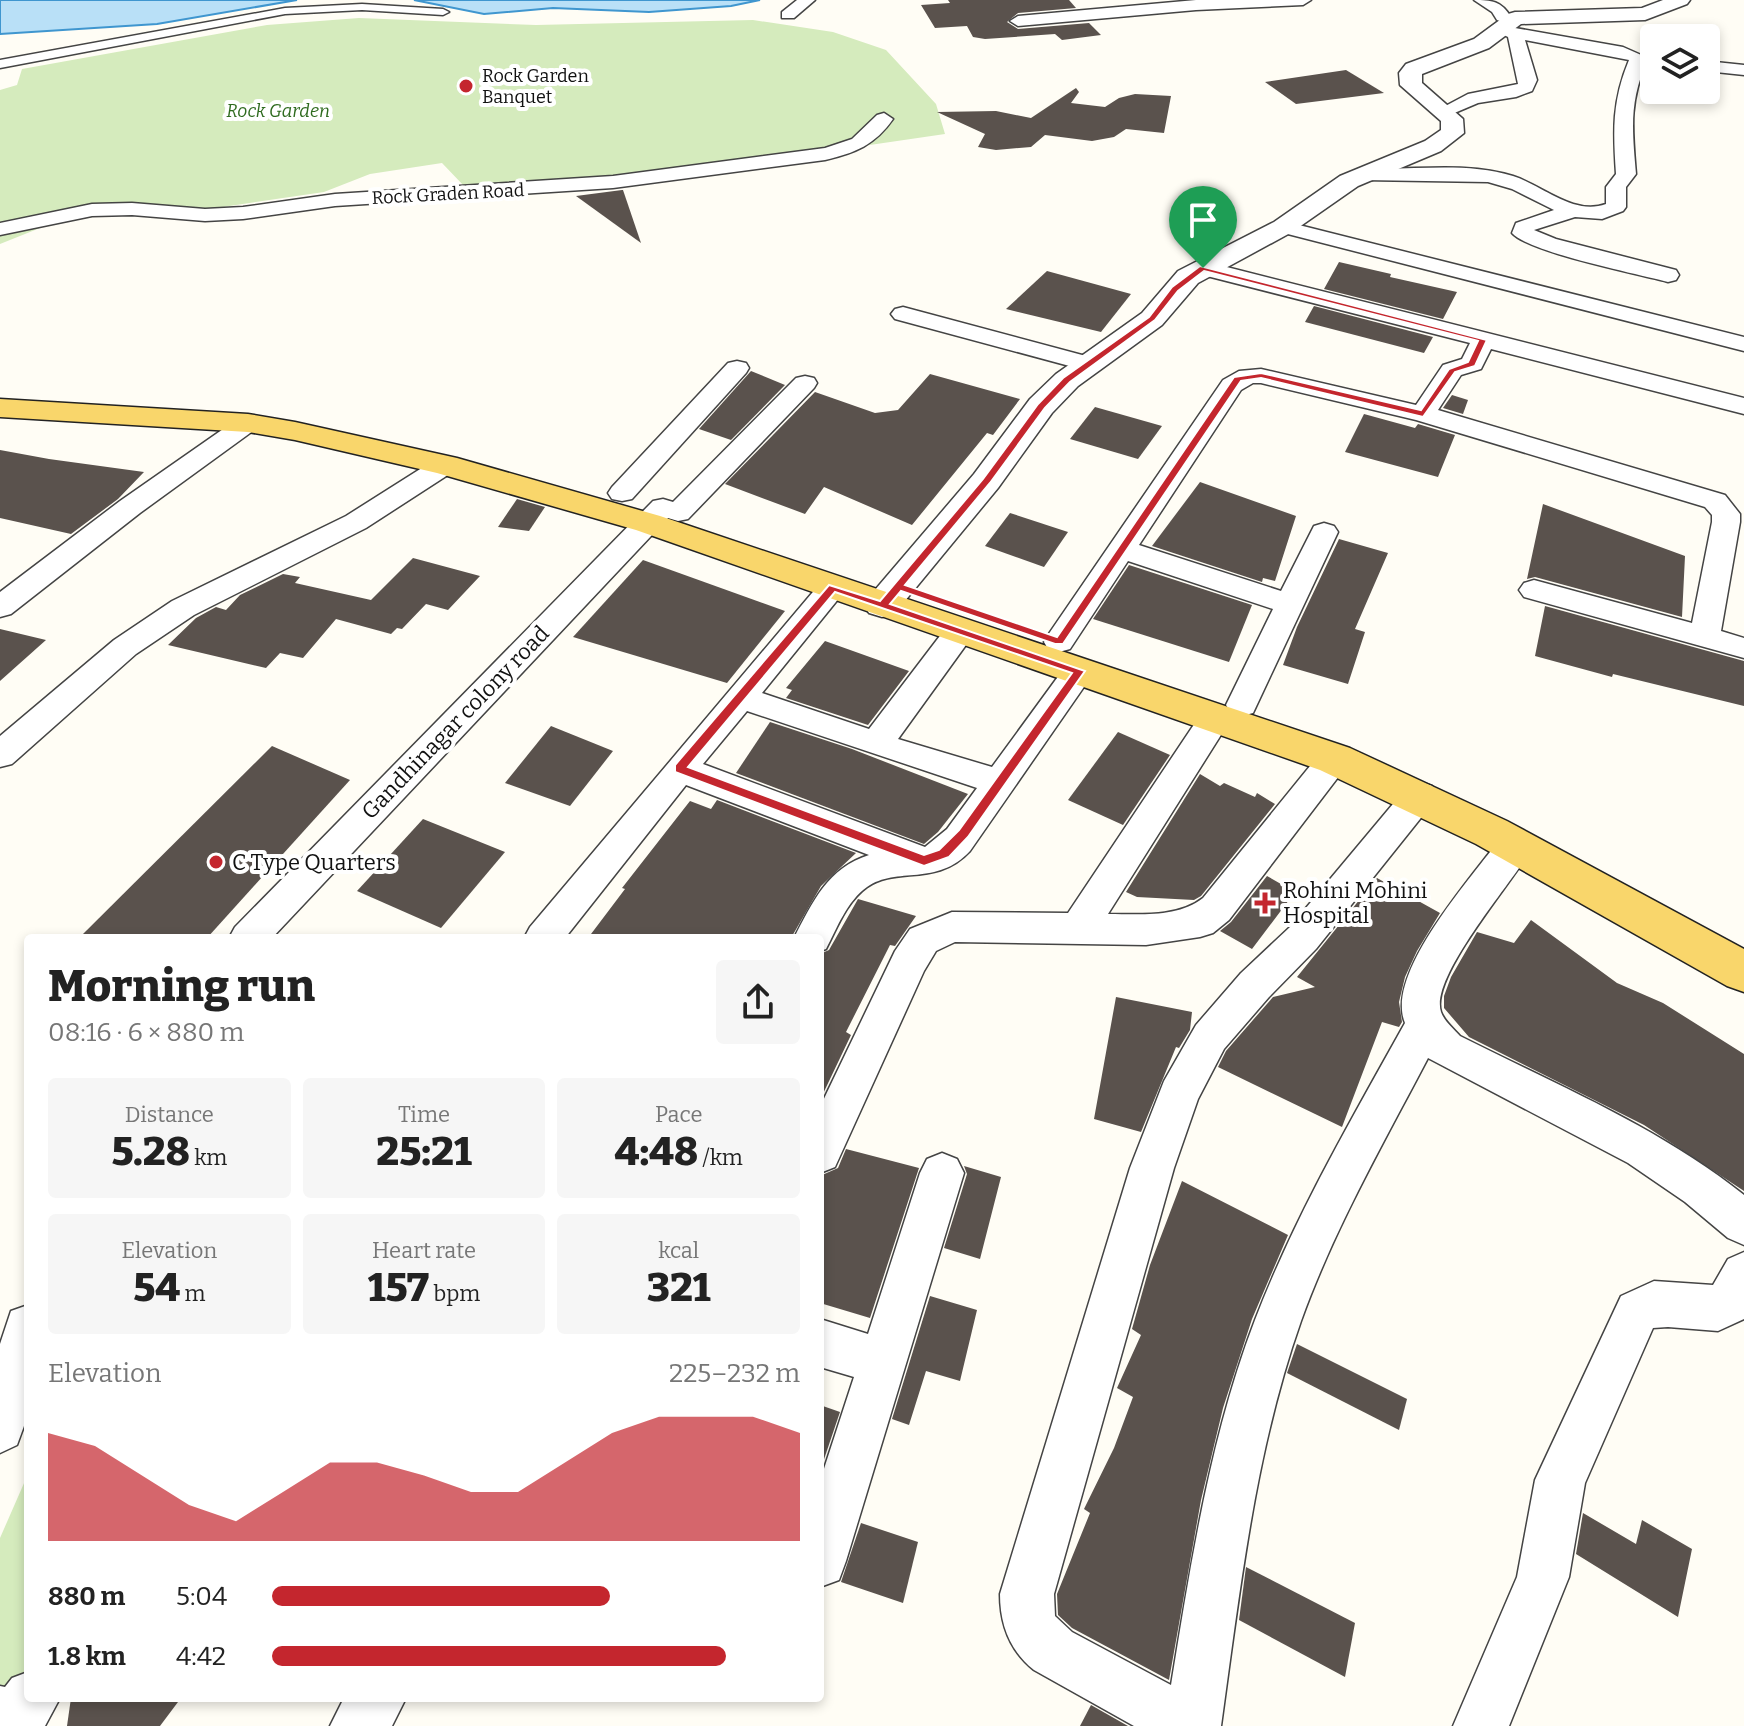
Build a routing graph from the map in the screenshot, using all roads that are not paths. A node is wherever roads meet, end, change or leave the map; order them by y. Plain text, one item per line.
1 (807, 0) edge
2 (1078, 0) edge
3 (1303, 0) edge
4 (1482, 0) edge
5 (1680, 0) edge
6 (443, 12) dead end
7 (788, 15) dead end
8 (1092, 15) junction
9 (1018, 21) dead end
10 (1507, 27) junction
11 (1640, 57) edge
12 (0, 64) edge
13 (1720, 67) edge
14 (1640, 70) edge
15 (1744, 70) edge
16 (1445, 111) junction
17 (884, 119) dead end
18 (1363, 174) junction
19 (1572, 210) junction
20 (1283, 227) junction
21 (0, 229) edge
22 (1203, 268) junction
23 (1668, 275) dead end
24 (903, 314) dead end
25 (1483, 340) junction
26 (1744, 344) edge
27 (1088, 364) junction
28 (737, 368) dead end
29 (805, 383) dead end
30 (0, 385) edge
31 (1744, 406) edge
32 (0, 408) edge
33 (1423, 414) junction
34 (248, 423) junction
35 (445, 465) junction
36 (622, 493) junction
37 (663, 514) junction
38 (1324, 532) dead end
39 (1122, 549) junction
40 (833, 587) junction
41 (1534, 590) dead end
42 (891, 596) junction
43 (1290, 604) junction
44 (0, 607) edge
45 (960, 631) junction
46 (1704, 638) junction
47 (1744, 648) edge
48 (1069, 656) junction
49 (740, 697) junction
50 (1229, 712) junction
51 (876, 744) junction
52 (0, 755) edge
53 (1335, 759) junction
54 (680, 769) junction
55 (999, 782) junction
56 (1420, 795) junction
57 (1516, 845) junction
58 (924, 861) junction
59 (1078, 929) junction
60 (252, 934) edge
61 (546, 934) edge
62 (815, 934) edge
63 (1744, 942) edge
64 (1744, 972) edge
65 (1425, 1025) junction
66 (824, 1144) edge
67 (942, 1173) dead end
68 (1744, 1223) edge
69 (1744, 1275) edge
70 (24, 1342) edge
71 (824, 1344) edge
72 (882, 1362) junction
73 (0, 1428) edge
74 (824, 1548) edge
75 (29, 1702) edge
76 (375, 1702) edge
77 (0, 1714) edge
78 (358, 1726) edge
79 (1191, 1726) edge
80 (1481, 1726) edge

1 - 7 street
2 - 8 street
3 - 8 street
4 - 10 street
5 - 10 street
6 - 12 street
8 - 9 street
10 - 11 street
10 - 16 street
10 - 16 street
13 - 15 street
14 - 19 street
16 - 18 street
17 - 21 street, Rock Graden Road
18 - 19 street
18 - 20 street
19 - 23 street
20 - 22 street
20 - 26 street
22 - 25 street
22 - 27 street
24 - 27 street
25 - 31 street
25 - 33 street
27 - 42 street
28 - 36 street
29 - 37 street, Gandhinagar colony road
30 - 36 main road
32 - 34 main road
33 - 39 street
33 - 46 street
34 - 35 main road
34 - 44 street
35 - 37 main road
35 - 52 street
36 - 37 main road
37 - 40 main road
37 - 42 main road
37 - 60 street, Gandhinagar colony road
38 - 43 street
39 - 43 street
39 - 48 street
40 - 42 main road
40 - 49 street
41 - 46 street
42 - 45 main road
42 - 48 main road
43 - 50 street
45 - 48 main road
45 - 51 street
46 - 47 street
48 - 50 main road
48 - 55 street
49 - 51 street
49 - 54 street
50 - 53 main road
50 - 59 street
50 - 63 main road
51 - 55 street
53 - 56 main road
53 - 59 street
54 - 58 street
54 - 61 street
55 - 58 street
56 - 57 main road
56 - 79 street
57 - 64 main road
57 - 65 street
58 - 62 street
59 - 66 street
65 - 68 street
65 - 79 street
67 - 72 street
69 - 80 street
70 - 73 street
71 - 72 street
72 - 74 street
75 - 77 street
76 - 78 street

